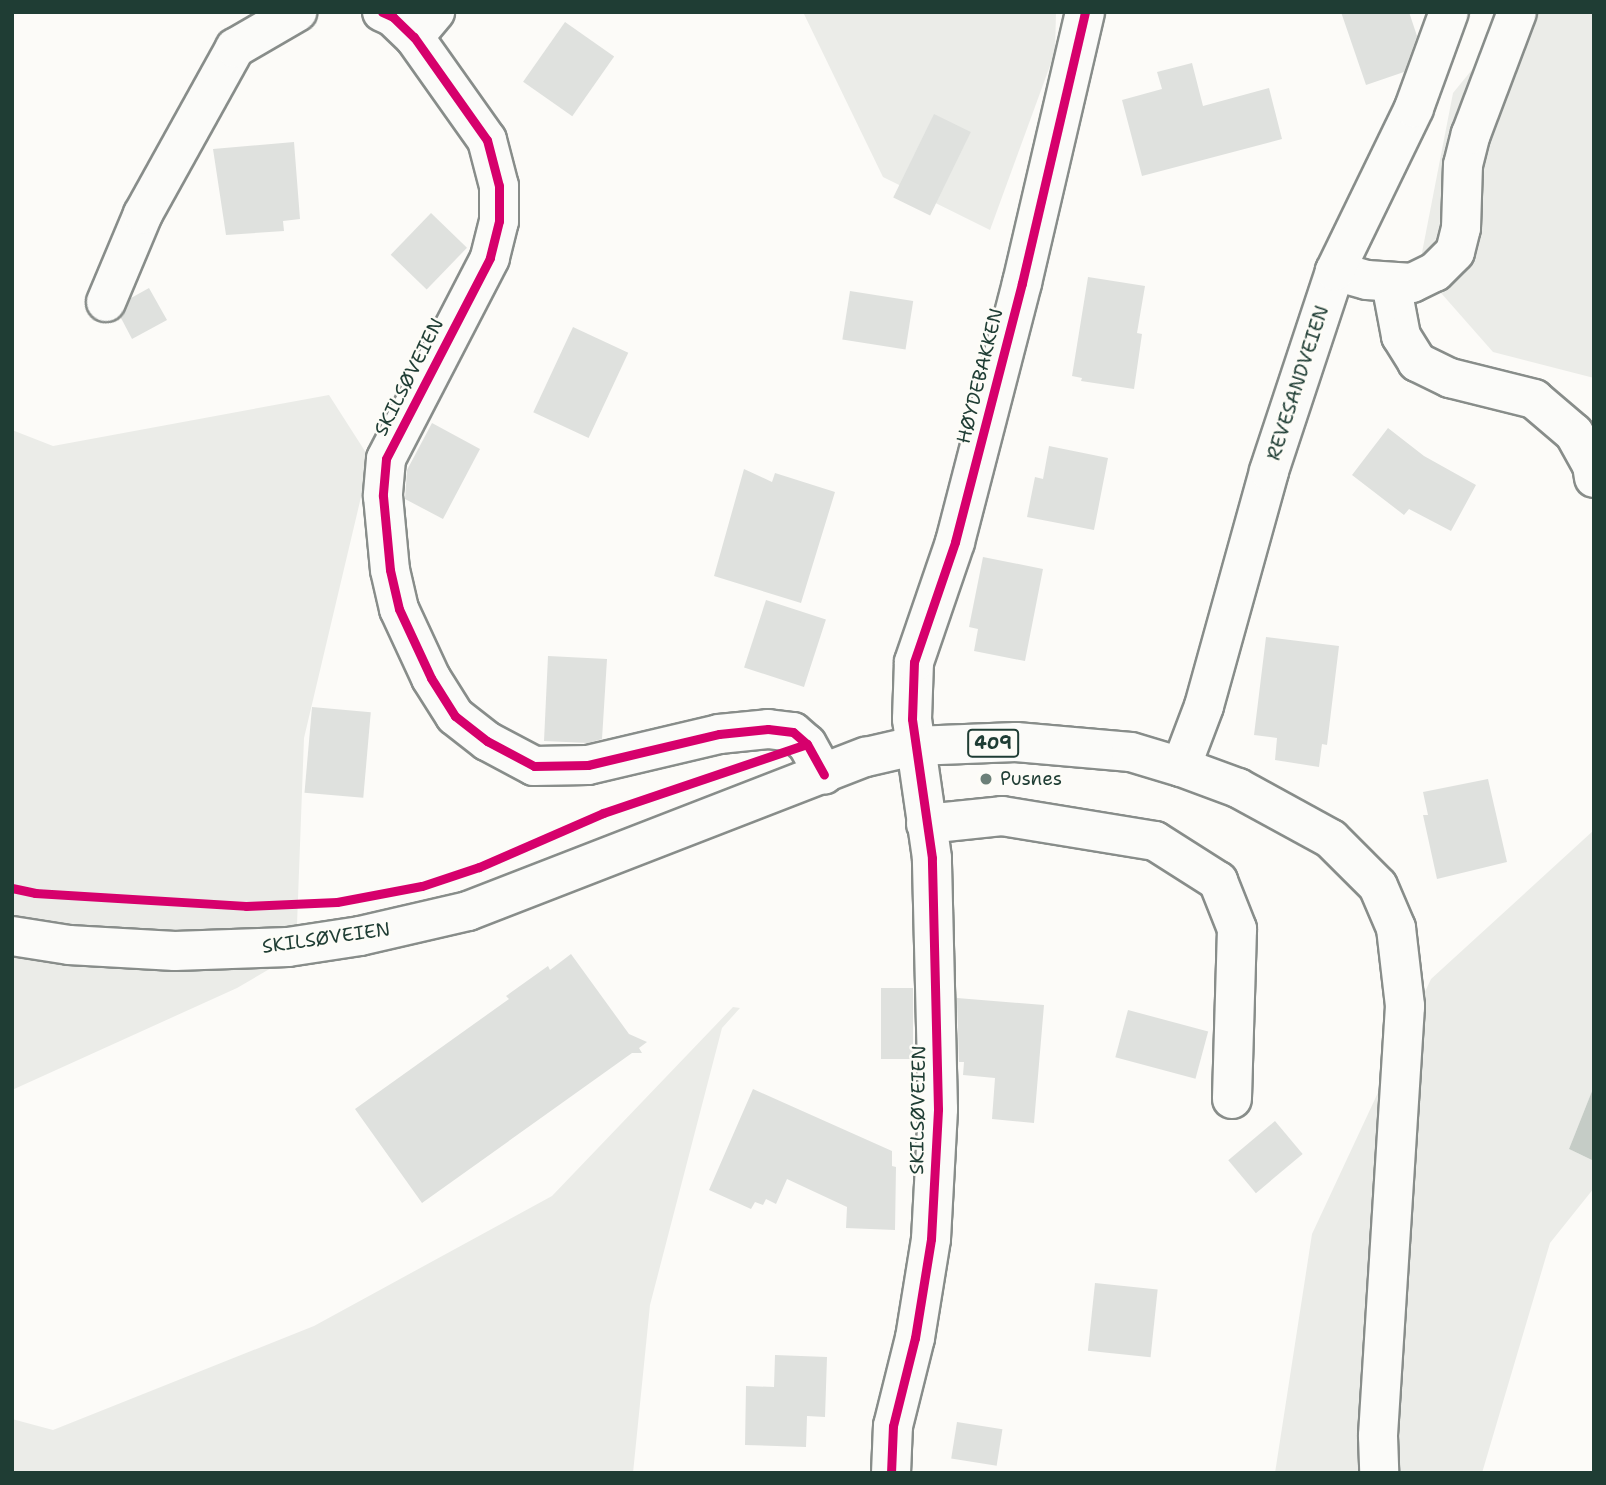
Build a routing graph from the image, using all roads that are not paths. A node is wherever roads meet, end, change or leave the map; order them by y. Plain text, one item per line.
1 (297, 12) edge
2 (382, 12) edge
3 (1085, 12) edge
4 (1450, 12) edge
5 (1517, 12) edge
6 (424, 24) edge
7 (1335, 271) junction
8 (1391, 284) junction
9 (106, 302) dead end
10 (1594, 478) edge
11 (914, 746) junction
12 (1181, 766) junction
13 (824, 775) junction
14 (926, 824) junction
15 (12, 936) edge
16 (1232, 1099) dead end
17 (891, 1473) edge
18 (1379, 1473) edge

1 - 9 street
2 - 6 street, SKILSØVEIEN
3 - 11 street, HØYDEBAKKEN
4 - 7 street, REVESANDVEIEN
5 - 8 street
6 - 13 street, SKILSØVEIEN
7 - 8 street
7 - 12 street, REVESANDVEIEN
8 - 10 street
11 - 12 street, SKILSØVEIEN / 409
11 - 13 street, SKILSØVEIEN / 409
11 - 14 street, SKILSØVEIEN
12 - 18 street, SKILSØVEIEN / 409
13 - 15 street, SKILSØVEIEN / 409
14 - 16 street
14 - 17 street, SKILSØVEIEN

